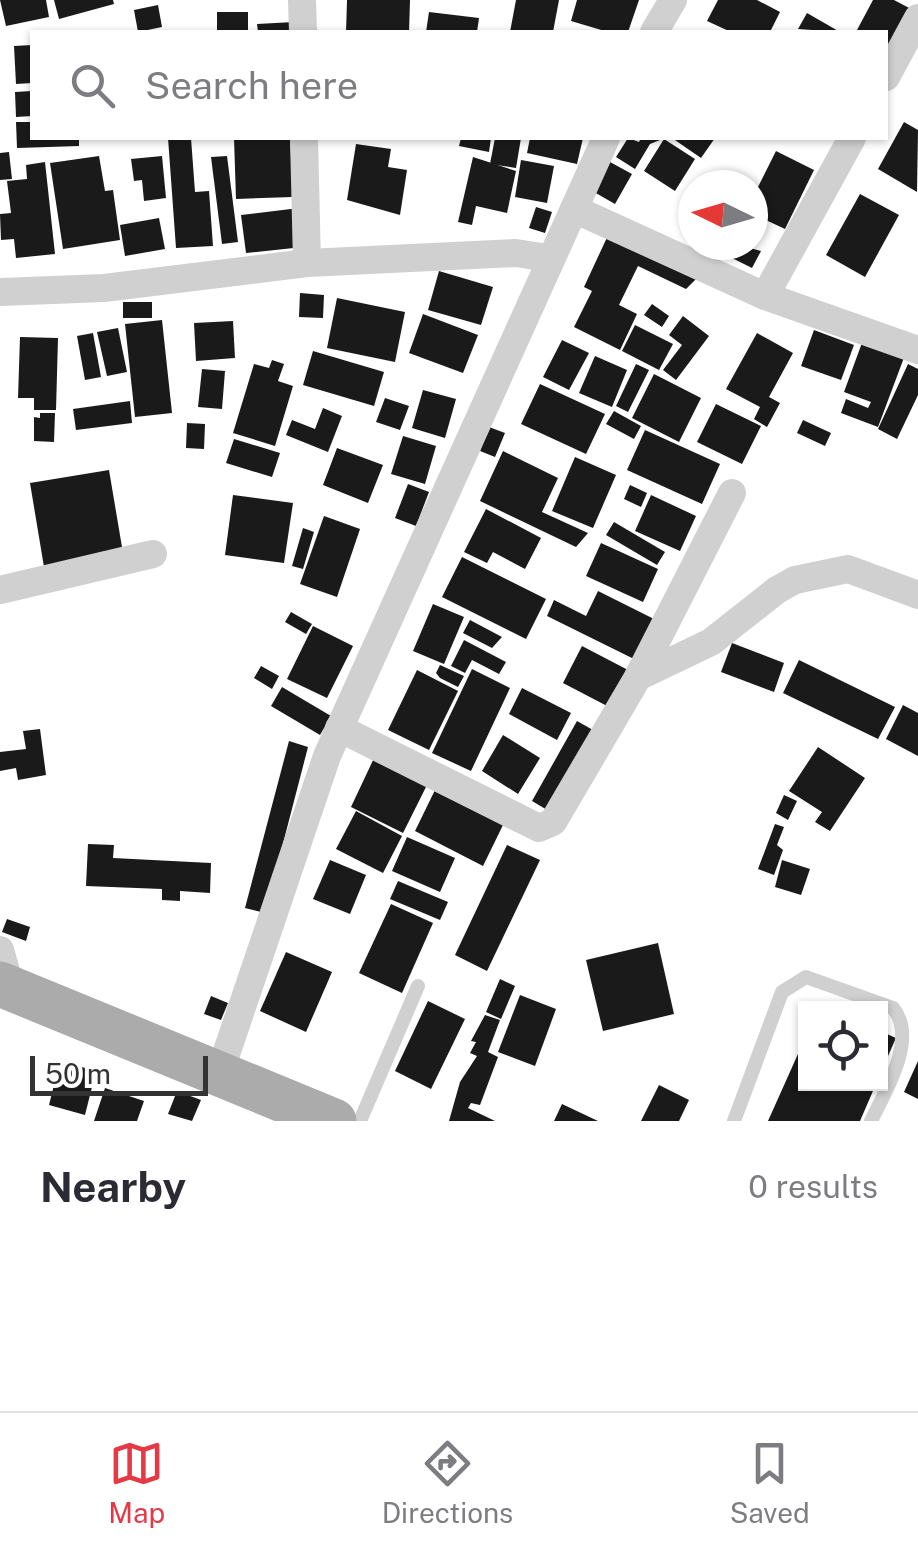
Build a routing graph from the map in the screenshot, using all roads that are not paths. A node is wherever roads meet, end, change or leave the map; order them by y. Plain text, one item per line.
1 (302, 0) edge
2 (673, 0) edge
3 (918, 18) edge
4 (302, 30) edge
5 (655, 30) edge
6 (888, 73) edge
7 (304, 140) edge
8 (605, 140) edge
9 (851, 140) edge
10 (574, 209) junction
11 (548, 258) junction
12 (307, 263) junction
13 (0, 292) edge
14 (765, 296) junction
15 (918, 350) edge
16 (732, 493) dead end
17 (153, 554) dead end
18 (0, 590) edge
19 (918, 596) edge
20 (638, 677) junction
21 (340, 728) junction
22 (4, 973) edge
23 (418, 986) dead end
24 (220, 1072) junction
25 (334, 1121) edge
26 (360, 1121) edge
27 (734, 1121) edge
28 (872, 1121) edge

1 - 4 street
2 - 5 street
3 - 6 street
7 - 12 street
8 - 10 street
9 - 14 street
10 - 11 street
10 - 14 street
11 - 12 street
11 - 21 street
12 - 13 street
14 - 15 street
16 - 20 street
17 - 18 street
19 - 20 street
20 - 21 street
21 - 24 street
22 - 24 main road
23 - 26 lane
24 - 25 main road
27 - 28 lane

